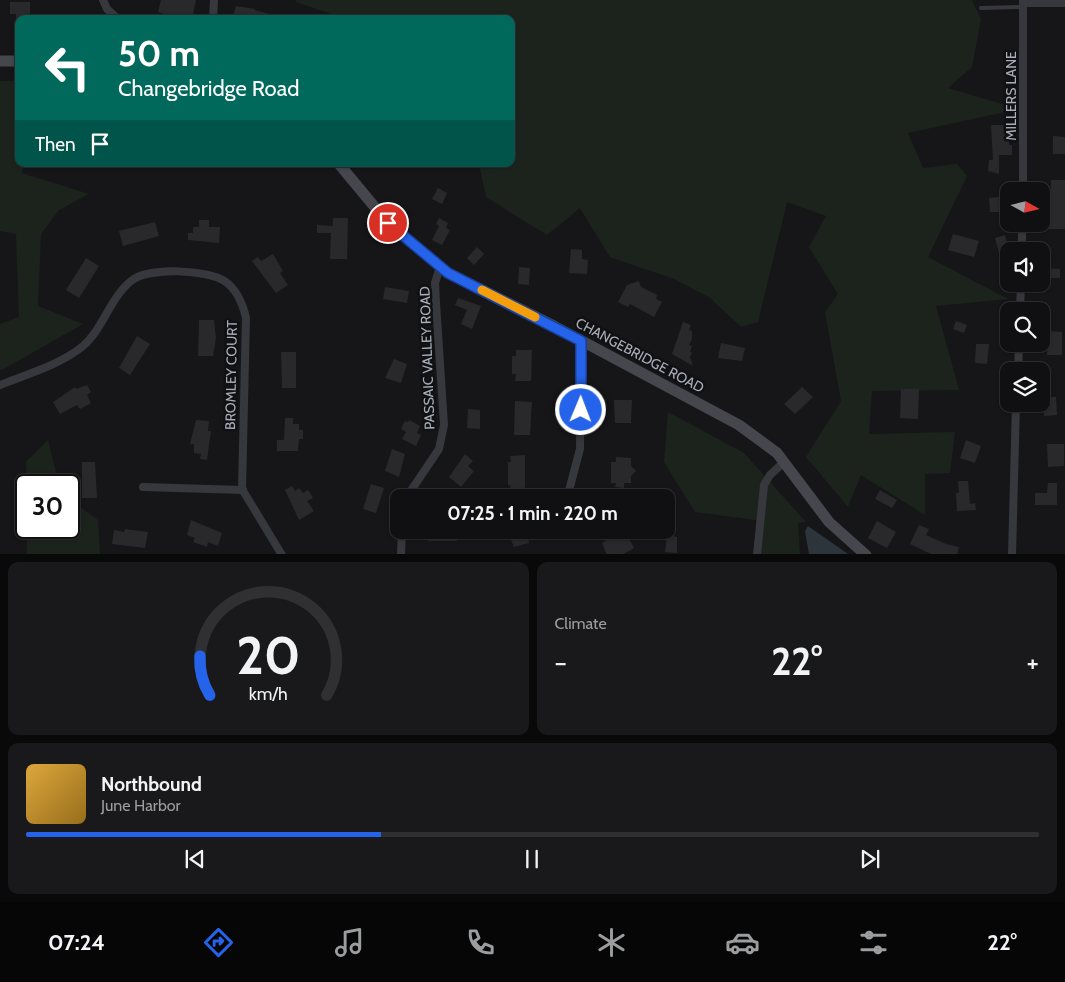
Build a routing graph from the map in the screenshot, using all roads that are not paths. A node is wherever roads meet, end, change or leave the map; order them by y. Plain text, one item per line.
1 (103, 0) edge
2 (214, 0) edge
3 (1023, 3) edge
4 (1065, 3) edge
5 (981, 8) dead end
6 (114, 15) edge
7 (213, 15) edge
8 (0, 61) edge
9 (15, 61) edge
10 (341, 167) edge
11 (1023, 182) edge
12 (440, 267) junction
13 (581, 341) junction
14 (0, 386) edge
15 (1016, 412) edge
16 (784, 462) junction
17 (143, 487) dead end
18 (412, 489) edge
19 (570, 489) edge
20 (243, 490) junction
21 (402, 539) edge
22 (282, 554) edge
23 (401, 554) edge
24 (757, 554) edge
25 (866, 554) edge
26 (1012, 554) edge

1 - 6 street
2 - 7 street
3 - 4 street
3 - 5 lane
3 - 11 street, MILLERS LANE
8 - 9 main road
10 - 12 main road, CHANGEBRIDGE ROAD
12 - 13 main road, CHANGEBRIDGE ROAD
12 - 18 street, PASSAIC VALLEY ROAD
13 - 16 main road, CHANGEBRIDGE ROAD
13 - 19 street
14 - 20 street, BROMLEY COURT
15 - 26 street
16 - 24 street
16 - 25 main road, CHANGEBRIDGE ROAD
17 - 20 street
20 - 22 street, BROMLEY COURT
21 - 23 street

